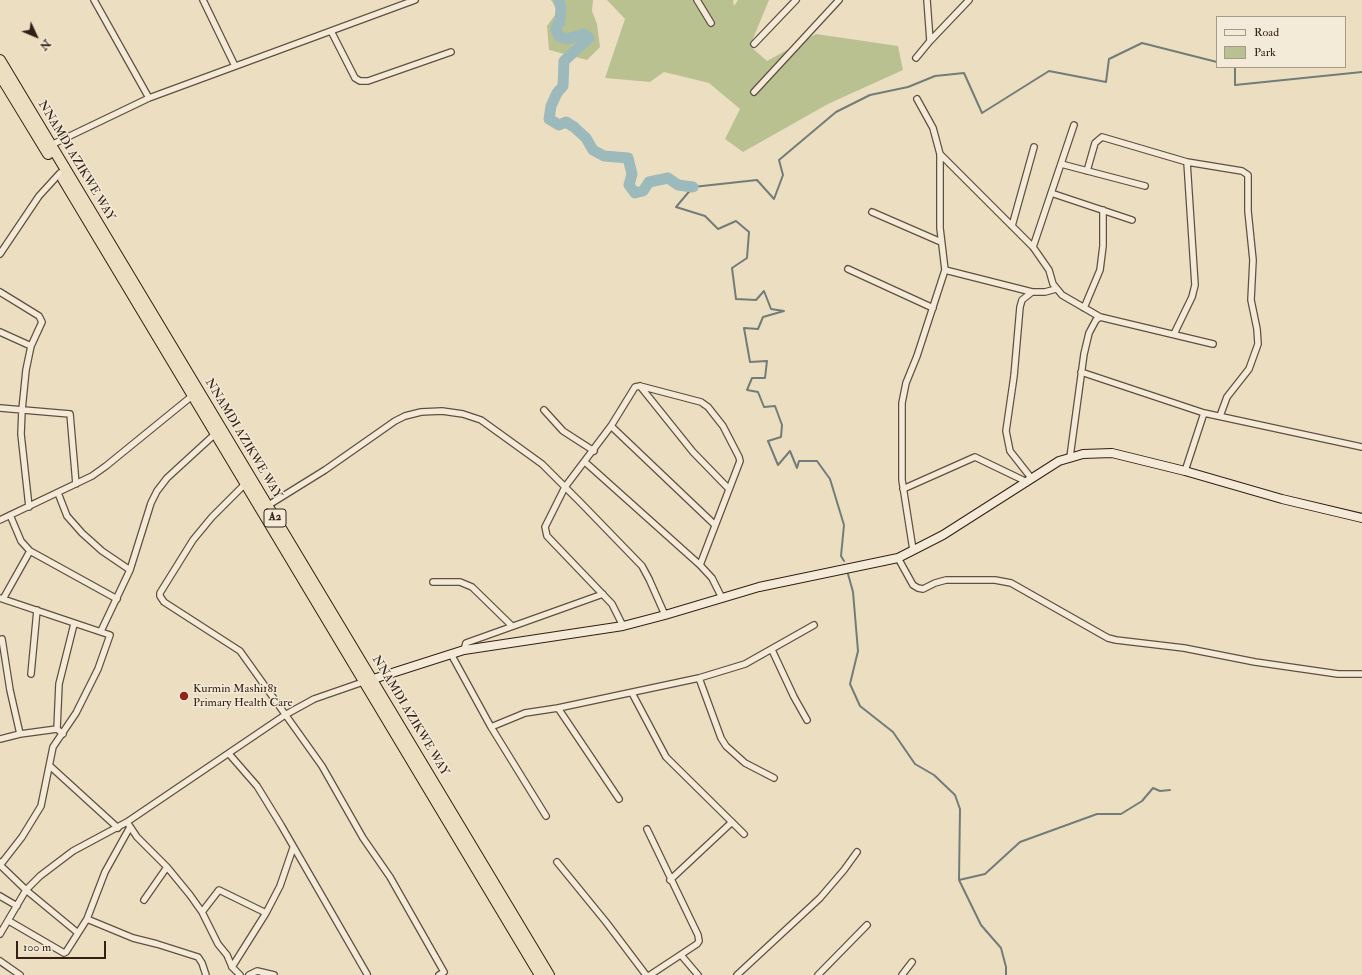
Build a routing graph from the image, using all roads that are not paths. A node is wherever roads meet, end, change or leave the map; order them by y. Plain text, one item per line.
1 (94, 0) edge
2 (203, 0) edge
3 (415, 0) edge
4 (696, 0) edge
5 (796, 0) edge
6 (839, 0) edge
7 (927, 0) edge
8 (969, 0) edge
9 (711, 23) dead end
10 (332, 31) junction
11 (930, 41) junction
12 (754, 44) dead end
13 (452, 52) dead end
14 (916, 58) dead end
15 (0, 60) edge
16 (235, 66) junction
17 (0, 75) edge
18 (754, 92) dead end
19 (149, 98) junction
20 (917, 99) dead end
21 (1074, 125) dead end
22 (51, 145) junction
23 (1034, 147) dead end
24 (940, 154) junction
25 (1187, 162) junction
26 (1061, 164) junction
27 (1088, 171) junction
28 (60, 173) junction
29 (1145, 186) dead end
30 (1051, 194) junction
31 (1103, 210) junction
32 (872, 212) dead end
33 (1132, 220) dead end
34 (1012, 226) junction
35 (941, 242) junction
36 (1034, 247) junction
37 (0, 254) edge
38 (848, 269) dead end
39 (945, 270) junction
40 (1056, 289) junction
41 (0, 292) edge
42 (1032, 292) junction
43 (933, 308) junction
44 (1084, 308) junction
45 (1100, 317) junction
46 (0, 332) edge
47 (1174, 334) junction
48 (1213, 344) dead end
49 (31, 346) junction
50 (1081, 372) junction
51 (640, 386) junction
52 (192, 396) junction
53 (0, 408) edge
54 (22, 410) junction
55 (544, 410) dead end
56 (1204, 413) junction
57 (1220, 416) junction
58 (611, 426) junction
59 (215, 434) junction
60 (1362, 447) edge
61 (594, 451) junction
62 (1070, 457) junction
63 (585, 462) junction
64 (1185, 471) junction
65 (1029, 481) junction
66 (249, 482) junction
67 (76, 484) junction
68 (565, 487) junction
69 (728, 488) junction
70 (903, 489) junction
71 (58, 493) junction
72 (267, 506) junction
73 (29, 507) junction
74 (10, 515) junction
75 (1362, 518) edge
76 (0, 520) edge
77 (715, 525) junction
78 (913, 550) junction
79 (30, 551) junction
80 (898, 558) junction
81 (700, 565) junction
82 (130, 570) junction
83 (433, 582) dead end
84 (603, 594) junction
85 (722, 598) junction
86 (2, 599) edge
87 (117, 599) junction
88 (37, 610) junction
89 (664, 616) junction
90 (74, 624) junction
91 (814, 625) dead end
92 (512, 626) junction
93 (623, 626) junction
94 (101, 631) junction
95 (2, 639) dead end
96 (464, 650) junction
97 (772, 650) junction
98 (450, 654) junction
99 (31, 674) dead end
100 (1362, 674) edge
101 (699, 678) junction
102 (368, 681) junction
103 (632, 693) junction
104 (558, 708) junction
105 (285, 716) junction
106 (807, 720) dead end
107 (491, 727) junction
108 (57, 729) junction
109 (20, 734) junction
110 (63, 734) junction
111 (0, 739) edge
112 (230, 755) junction
113 (50, 766) junction
114 (774, 778) dead end
115 (619, 799) dead end
116 (546, 816) dead end
117 (732, 822) junction
118 (129, 825) junction
119 (118, 828) junction
120 (646, 829) dead end
121 (744, 834) dead end
122 (293, 848) junction
123 (856, 852) dead end
124 (0, 862) edge
125 (557, 862) dead end
126 (0, 866) edge
127 (167, 867) junction
128 (670, 880) junction
129 (26, 890) junction
130 (0, 896) edge
131 (144, 900) dead end
132 (17, 906) junction
133 (202, 912) junction
134 (266, 913) junction
135 (87, 919) junction
136 (9, 921) junction
137 (867, 925) dead end
138 (78, 933) junction
139 (0, 934) edge
140 (681, 955) junction
141 (0, 962) edge
142 (912, 962) dead end
143 (232, 967) junction
144 (367, 974) edge
145 (20, 975) edge
146 (206, 975) edge
147 (240, 975) edge
148 (249, 975) edge
149 (274, 975) edge
150 (439, 975) edge
151 (540, 975) edge
152 (549, 975) edge
153 (646, 975) edge
154 (650, 975) edge
155 (698, 975) edge
156 (737, 975) edge
157 (818, 975) edge
158 (902, 975) edge

1 - 19 street
2 - 16 street
3 - 10 street
4 - 9 street
5 - 12 street
6 - 18 street
7 - 11 street
8 - 11 street
10 - 13 street
10 - 16 street
11 - 14 street
15 - 22 highway, NNAMDI AZIKWE WAY / A2
16 - 19 street
17 - 28 highway, NNAMDI AZIKWE WAY / A2
19 - 22 street
20 - 24 street
21 - 26 street
22 - 66 highway, NNAMDI AZIKWE WAY / A2
23 - 34 street
24 - 34 street
24 - 35 street
25 - 27 street
25 - 47 street
25 - 57 street
26 - 27 street
26 - 30 street
27 - 29 street
28 - 37 street
28 - 52 highway, NNAMDI AZIKWE WAY / A2
30 - 31 street
30 - 36 street
31 - 33 street
31 - 44 street
32 - 35 street
34 - 36 street
35 - 39 street
36 - 40 street
38 - 43 street
39 - 42 street
39 - 43 street
40 - 42 street
40 - 44 street
41 - 49 street
42 - 65 street
43 - 70 street
44 - 45 street
45 - 47 street
45 - 50 street
46 - 49 street
47 - 48 street
49 - 54 street
50 - 56 street
50 - 62 street
51 - 58 street
51 - 69 street
51 - 69 street
52 - 59 highway, NNAMDI AZIKWE WAY / A2
52 - 67 street
53 - 54 street
54 - 67 street
54 - 73 street
55 - 61 street
56 - 57 street
56 - 64 street
57 - 60 street
58 - 61 street
58 - 77 street
59 - 66 highway, NNAMDI AZIKWE WAY / A2
59 - 82 street
61 - 63 street
62 - 64 street
62 - 65 street
63 - 68 street
63 - 81 street
64 - 75 street
65 - 70 street
65 - 78 street
66 - 72 highway, NNAMDI AZIKWE WAY / A2
66 - 102 highway, NNAMDI AZIKWE WAY / A2
66 - 105 street
67 - 71 street
68 - 72 street
68 - 84 street
68 - 89 street
69 - 77 street
70 - 78 street
71 - 73 street
71 - 82 street
72 - 102 highway, NNAMDI AZIKWE WAY / A2
73 - 74 street
74 - 76 street
74 - 79 street
77 - 81 street
78 - 80 street
79 - 86 street
79 - 87 street
80 - 85 street
80 - 100 street
81 - 85 street
82 - 87 street
83 - 92 street
84 - 92 street
84 - 93 street
85 - 89 street
86 - 88 street
87 - 94 street
88 - 90 street
88 - 99 street
89 - 93 street
90 - 94 street
90 - 108 street
91 - 97 street
92 - 96 street
93 - 96 street
94 - 110 street
95 - 109 street
96 - 98 street
97 - 101 street
97 - 106 street
98 - 102 street
98 - 107 street
101 - 103 street
101 - 114 street
102 - 105 street
102 - 151 highway, NNAMDI AZIKWE WAY / A2
102 - 152 highway, NNAMDI AZIKWE WAY / A2
103 - 104 street
103 - 117 street
104 - 107 street
104 - 115 street
105 - 112 street
105 - 150 street
107 - 116 street
108 - 109 street
108 - 110 street
109 - 111 street
110 - 113 street
112 - 118 street
112 - 122 street
113 - 119 street
113 - 124 street
117 - 121 street
117 - 128 street
118 - 119 street
118 - 127 street
118 - 135 street
119 - 129 street
120 - 128 street
122 - 134 street
122 - 144 street
123 - 156 street
125 - 153 street
126 - 129 street
127 - 131 street
127 - 133 street
128 - 140 street
129 - 132 street
129 - 138 street
130 - 132 street
132 - 136 street
133 - 134 street
133 - 143 street
134 - 143 street
135 - 138 street
135 - 146 street
136 - 138 street
136 - 139 street
137 - 157 street
140 - 154 street
140 - 155 street
141 - 145 street
142 - 158 street
143 - 147 street
148 - 149 street

